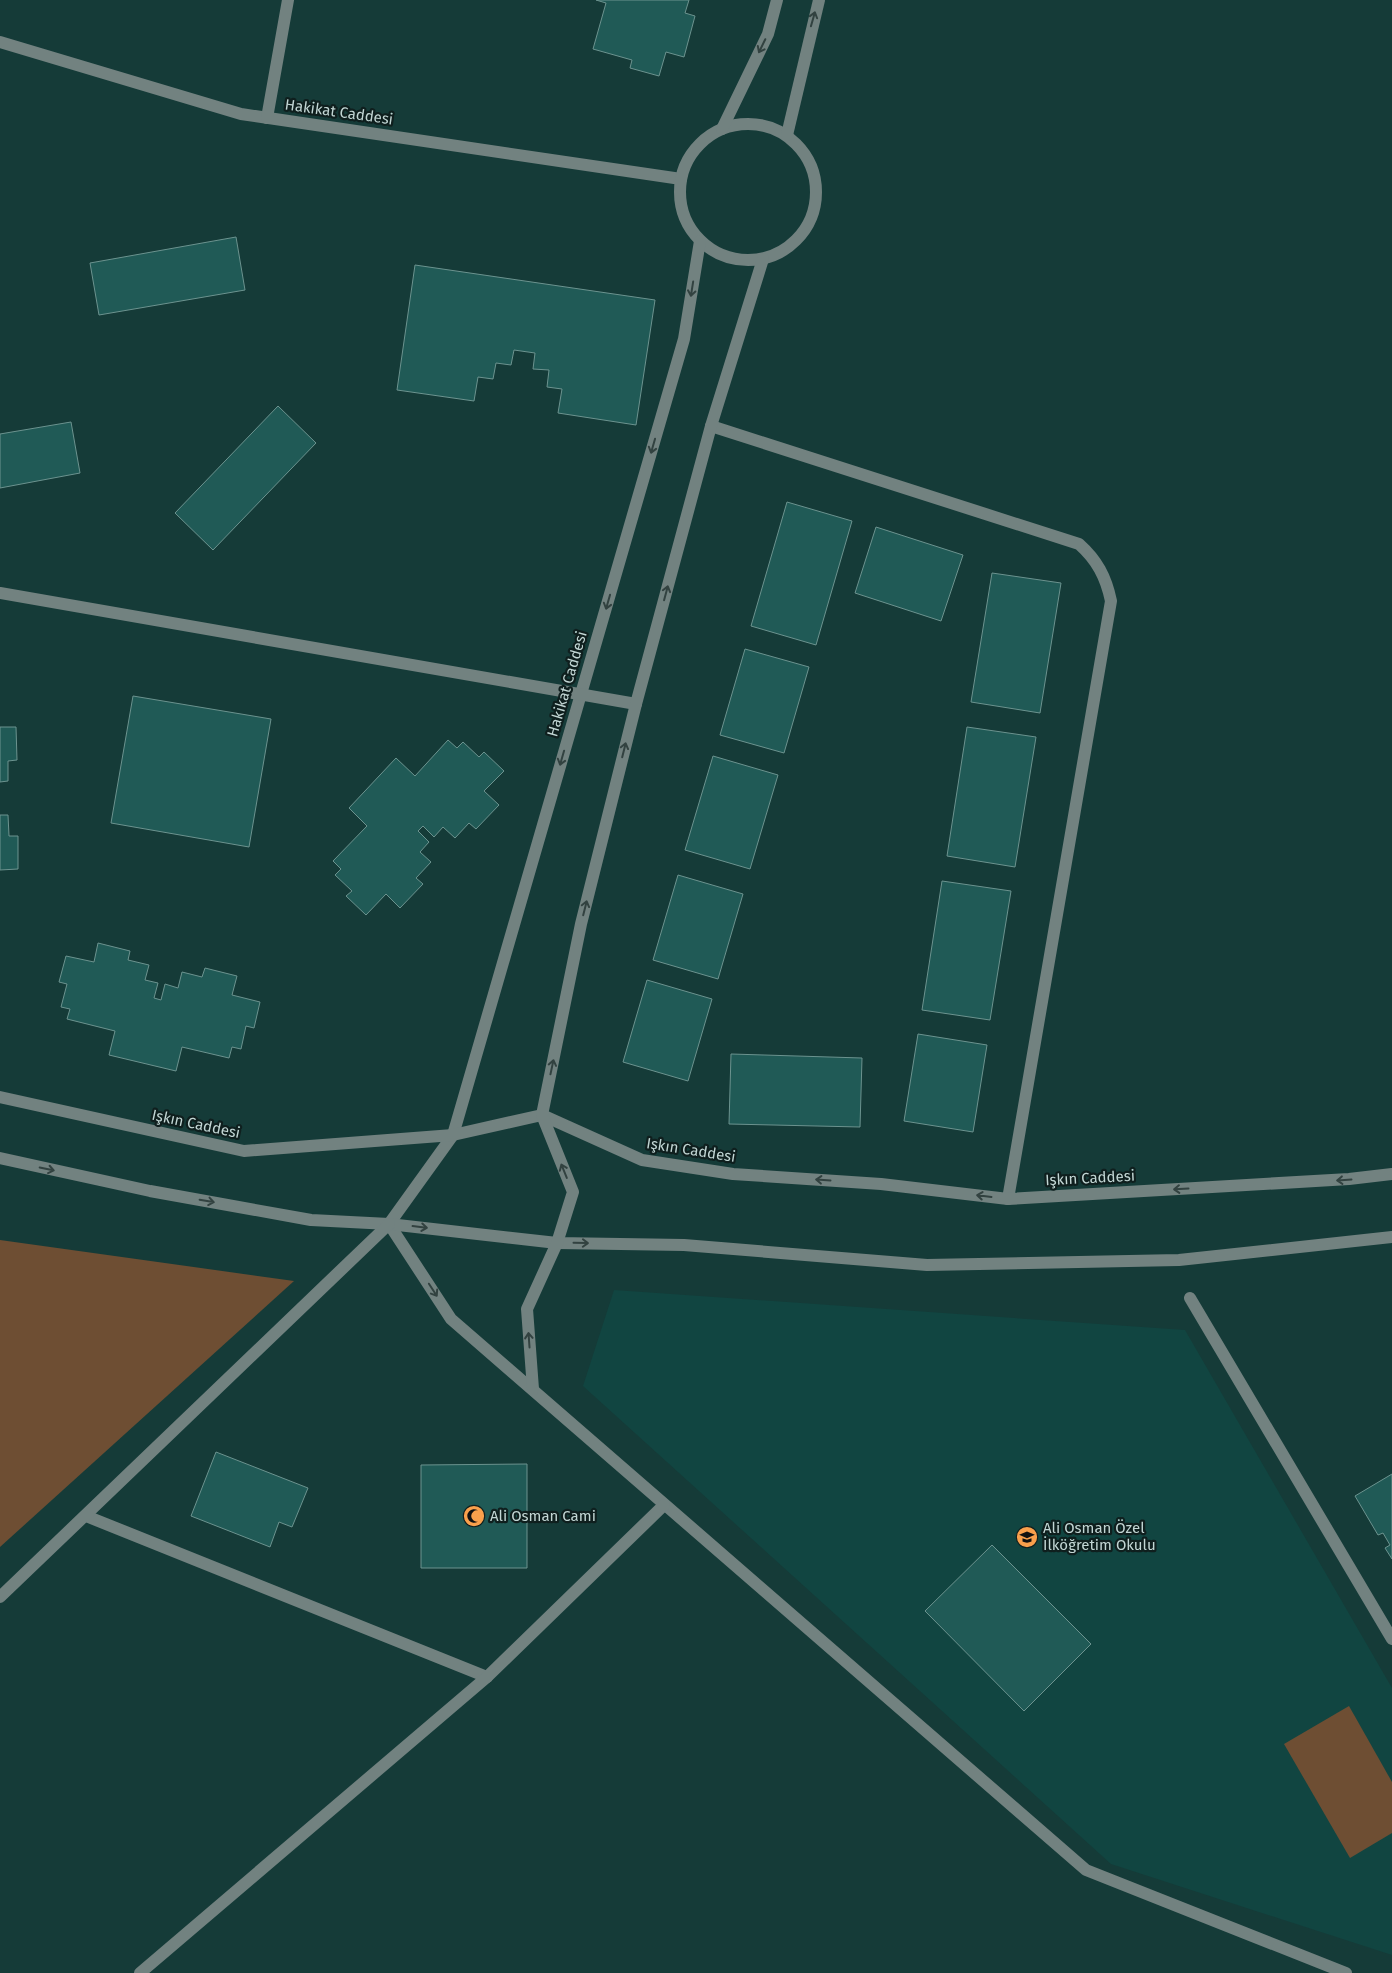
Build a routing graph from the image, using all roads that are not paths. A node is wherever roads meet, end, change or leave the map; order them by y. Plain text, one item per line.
1 (288, 0) edge
2 (777, 0) edge
3 (819, 0) edge
4 (0, 42) edge
5 (267, 118) junction
6 (722, 129) junction
7 (786, 135) junction
8 (681, 179) junction
9 (700, 241) junction
10 (763, 259) junction
11 (711, 426) junction
12 (0, 593) edge
13 (581, 694) junction
14 (636, 704) junction
15 (0, 1097) edge
16 (542, 1115) junction
17 (453, 1135) junction
18 (0, 1158) edge
19 (1392, 1174) edge
20 (1008, 1199) junction
21 (389, 1224) junction
22 (1392, 1237) edge
23 (557, 1243) junction
24 (1190, 1298) dead end
25 (533, 1389) junction
26 (664, 1505) junction
27 (86, 1516) junction
28 (0, 1596) edge
29 (1392, 1639) edge
30 (487, 1677) junction
31 (140, 1973) edge
32 (1346, 1973) edge

1 - 5 street
2 -> 6 street
7 -> 3 street
4 - 5 street, Hakikat Caddesi
5 - 8 street, Hakikat Caddesi
6 - 7 street
6 - 8 street
7 - 10 street
8 - 9 street
9 - 10 street
9 -> 13 street, Hakikat Caddesi
10 - 11 street
14 -> 11 street
11 - 20 street
12 - 13 street
13 - 14 street
13 -> 17 street, Hakikat Caddesi
16 -> 14 street
15 - 17 street, Işkın Caddesi
16 - 17 street, Işkın Caddesi
20 -> 16 street, Işkın Caddesi
23 -> 16 street
17 - 21 street, Hakikat Caddesi
18 -> 21 street
19 -> 20 street, Işkın Caddesi
21 -> 23 street
21 -> 25 street
21 - 27 street, Hakikat Caddesi
23 -> 22 street
25 -> 23 street
24 - 29 street
25 - 26 street
26 - 30 street
26 - 32 street
27 - 28 street, Hakikat Caddesi
27 - 30 street
30 - 31 street

